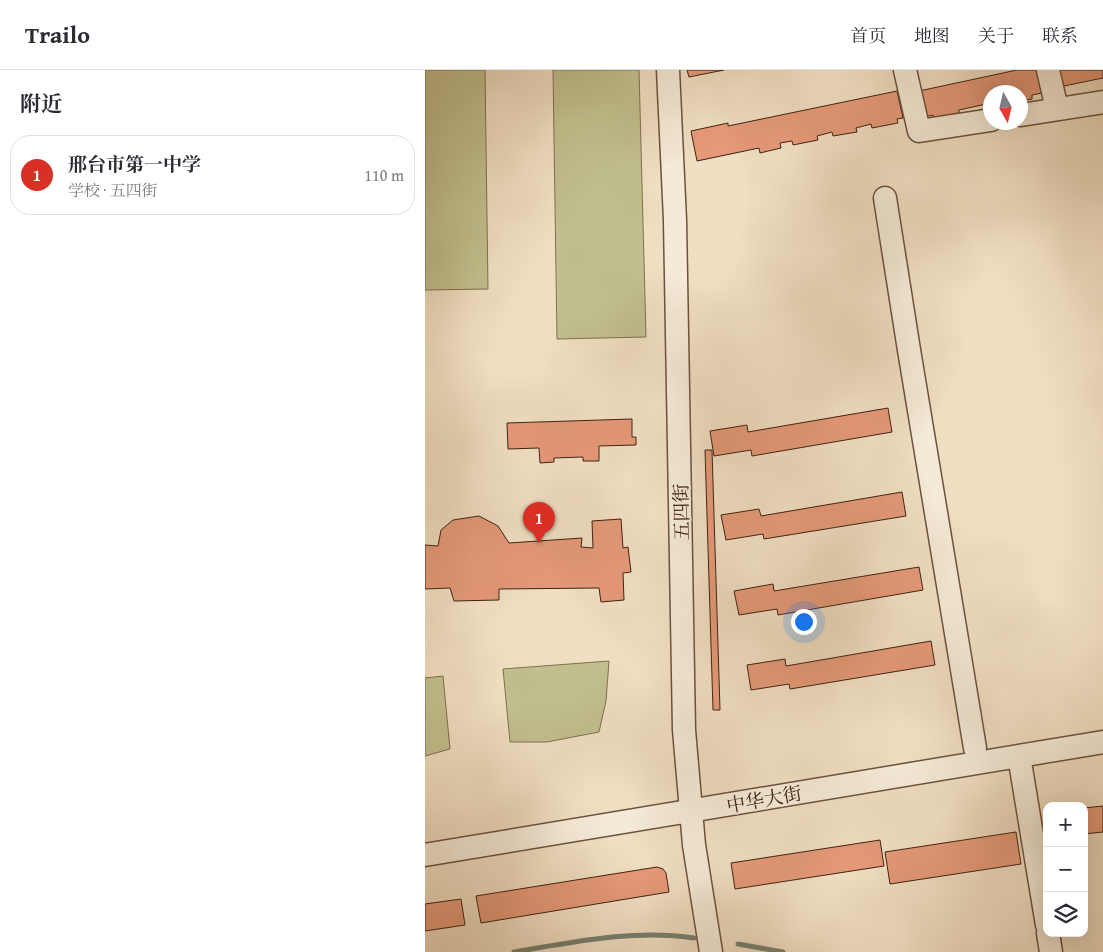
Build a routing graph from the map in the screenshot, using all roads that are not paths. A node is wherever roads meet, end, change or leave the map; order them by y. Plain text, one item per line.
1 (668, 70) edge
2 (905, 70) edge
3 (1048, 70) edge
4 (1103, 102) edge
5 (1057, 109) junction
6 (1028, 114) edge
7 (983, 121) edge
8 (885, 198) dead end
9 (1103, 726) edge
10 (1103, 742) edge
11 (975, 748) junction
12 (1019, 756) junction
13 (690, 803) junction
14 (425, 840) edge
15 (425, 856) edge
16 (1043, 902) edge
17 (1049, 937) edge
18 (711, 952) edge
19 (1051, 952) edge

1 - 13 street, 五四街
2 - 7 street
3 - 5 street
4 - 5 street
5 - 6 street
8 - 11 street
9 - 11 street, 中华大街
10 - 12 street, 中华大街
11 - 13 street, 中华大街
12 - 13 street, 中华大街
12 - 16 street
13 - 14 street, 中华大街
13 - 15 street, 中华大街
13 - 18 street, 五四街
17 - 19 street

